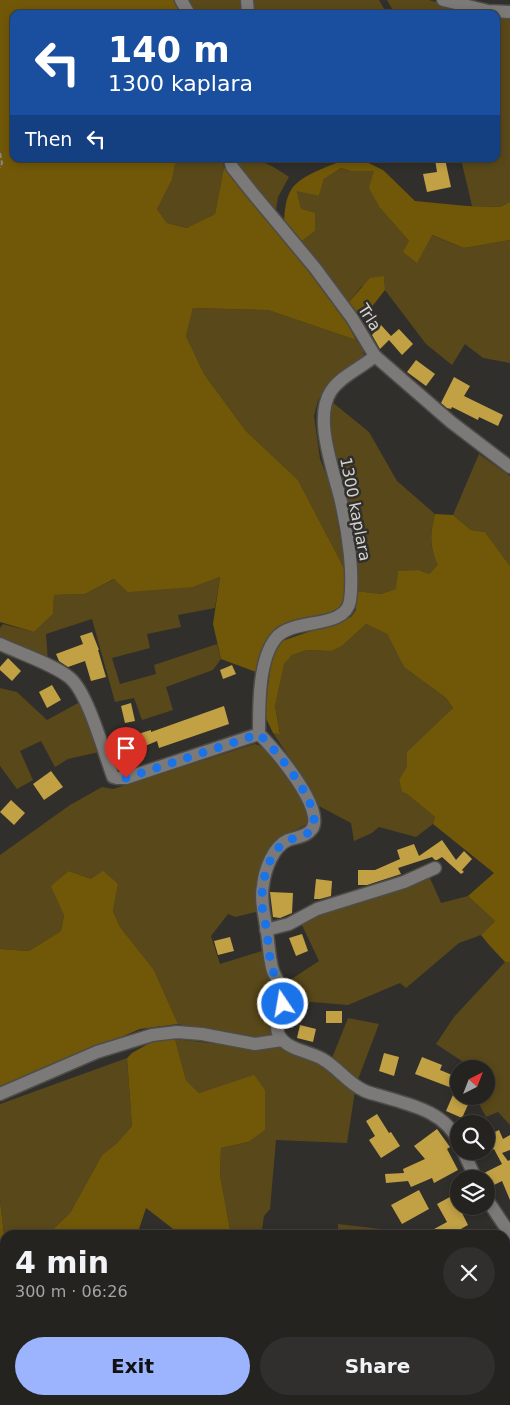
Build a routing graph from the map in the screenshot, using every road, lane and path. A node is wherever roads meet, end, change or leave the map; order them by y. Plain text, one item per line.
1 (443, 0) edge
2 (484, 10) edge
3 (0, 153) edge
4 (231, 162) edge
5 (0, 168) edge
6 (375, 356) junction
7 (510, 467) edge
8 (0, 644) edge
9 (259, 734) junction
10 (436, 868) dead end
11 (266, 930) junction
12 (282, 1040) junction
13 (0, 1094) edge
14 (450, 1130) edge
15 (495, 1212) edge
16 (507, 1230) edge

1 - 2 street
3 - 5 path
4 - 6 street, Trla
6 - 7 street, Trla
6 - 9 street, 1300 kaplara
8 - 9 street
9 - 11 street
10 - 11 street
11 - 12 street
12 - 13 street
12 - 14 street
15 - 16 street

